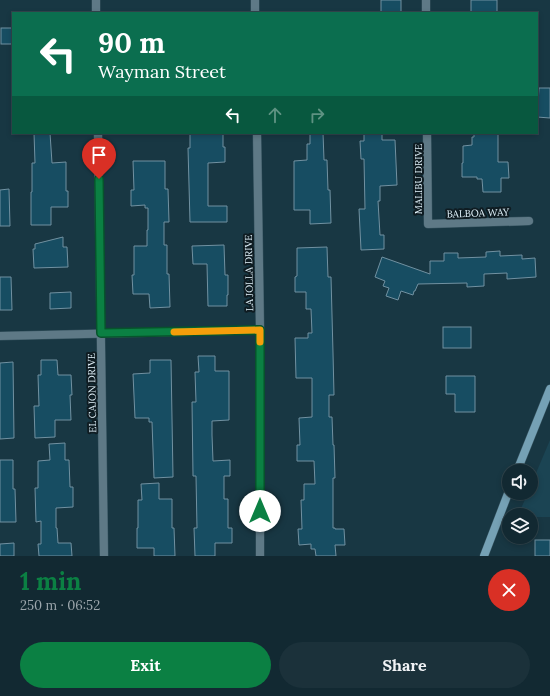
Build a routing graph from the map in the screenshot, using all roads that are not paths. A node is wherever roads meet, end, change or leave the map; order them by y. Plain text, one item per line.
1 (96, 0) edge
2 (255, 0) edge
3 (426, 0) edge
4 (96, 12) edge
5 (255, 12) edge
6 (426, 12) edge
7 (98, 134) edge
8 (257, 134) edge
9 (427, 134) edge
10 (529, 221) dead end
11 (428, 224) joint
12 (260, 330) junction
13 (101, 333) junction
14 (0, 336) edge
15 (550, 389) edge
16 (520, 464) edge
17 (506, 500) edge
18 (104, 556) edge
19 (260, 556) edge
20 (484, 556) edge

1 - 4 street
2 - 5 street
3 - 6 street
7 - 13 street, EL CAJON DRIVE
8 - 12 street, LA JOLLA DRIVE
9 - 11 street, MALIBU DRIVE
10 - 11 street, BALBOA WAY
12 - 13 street
12 - 19 street, LA JOLLA DRIVE
13 - 14 street
13 - 18 street, EL CAJON DRIVE
15 - 16 street
17 - 20 street

